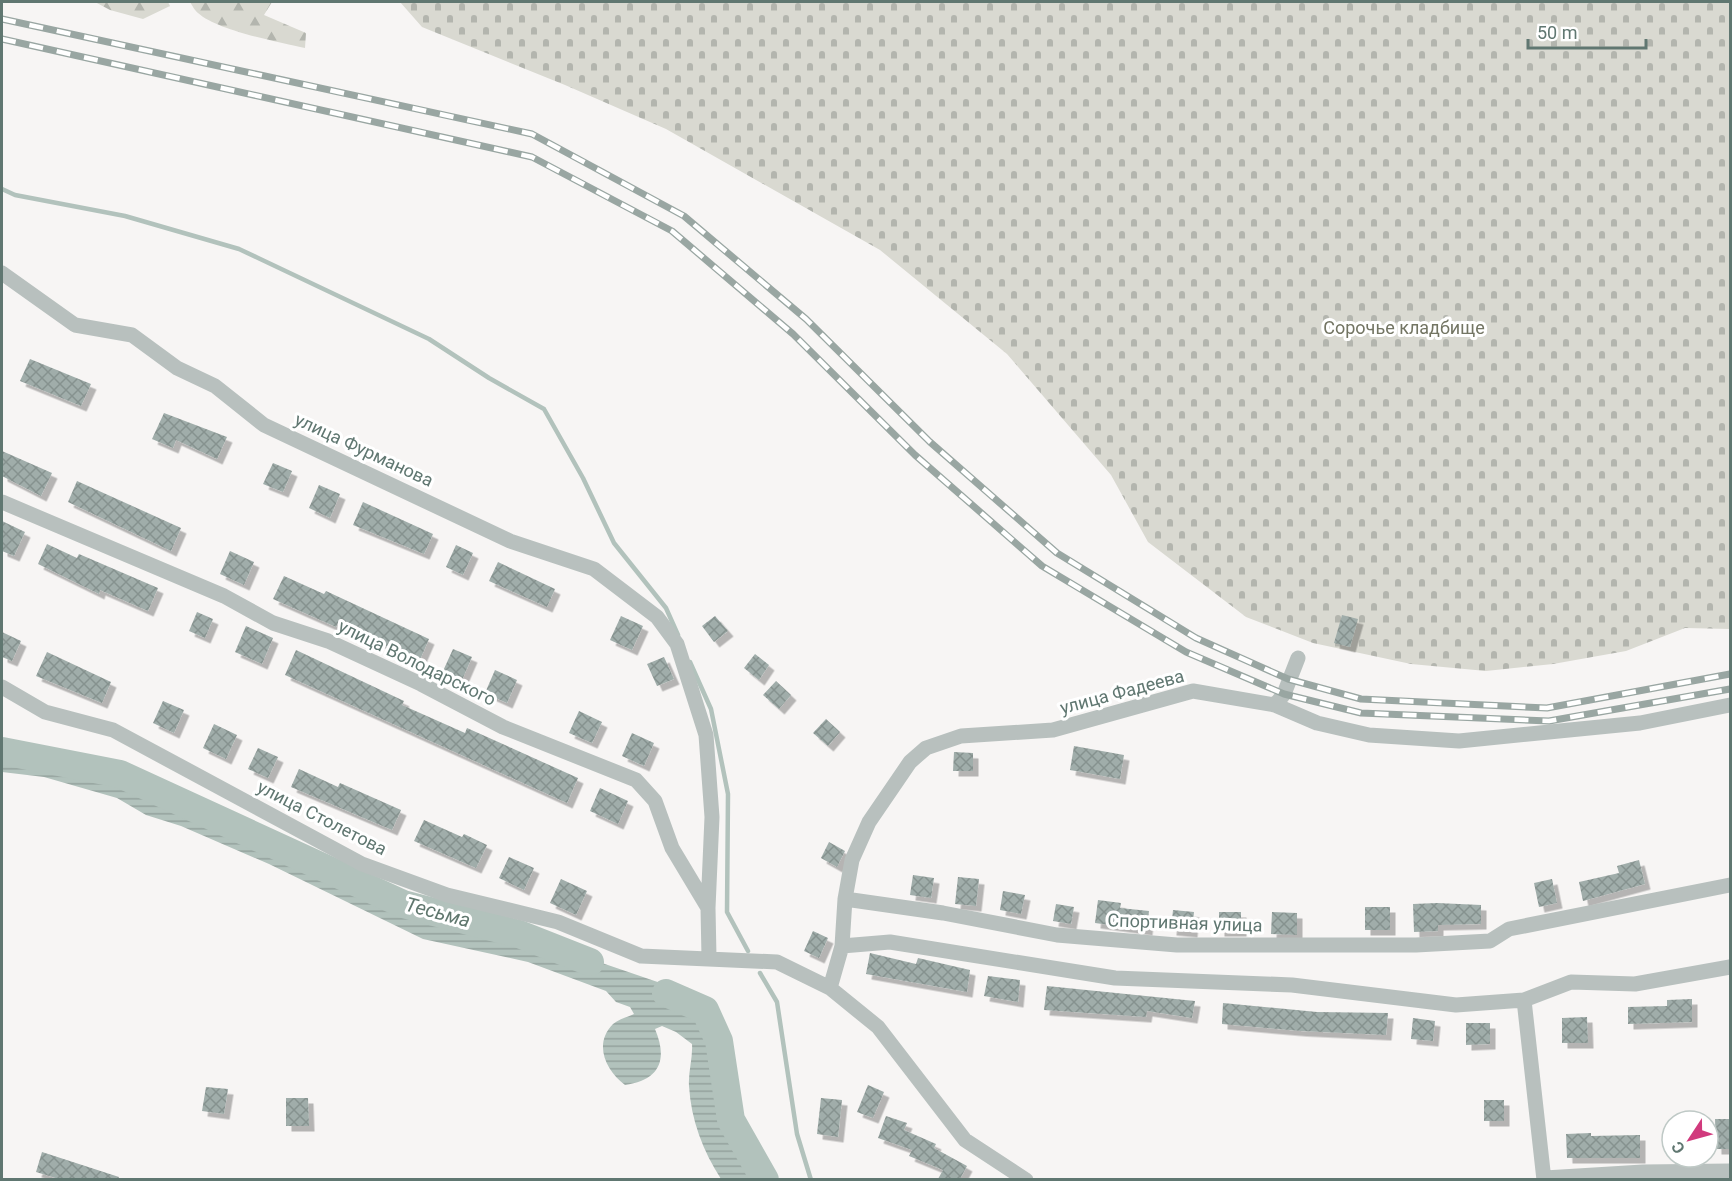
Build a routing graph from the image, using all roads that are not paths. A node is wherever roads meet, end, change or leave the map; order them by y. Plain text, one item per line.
1 (2, 273) edge
2 (2, 502) edge
3 (1298, 658) dead end
4 (2, 687) edge
5 (1275, 705) junction
6 (1731, 705) edge
7 (1731, 885) edge
8 (845, 899) junction
9 (708, 908) junction
10 (842, 946) junction
11 (709, 957) junction
12 (1731, 967) edge
13 (830, 988) junction
14 (1524, 1000) junction
15 (1731, 1171) edge
16 (1026, 1179) edge
17 (1544, 1179) edge

1 - 9 street, улица Фурманова
2 - 9 street, улица Володарского
3 - 5 street
4 - 11 street, улица Столетова
5 - 6 street, улица Фадеева
5 - 8 street, улица Фадеева
7 - 8 street, Спортивная улица
8 - 10 street
9 - 11 street, улица Володарского
10 - 13 street
10 - 14 street
11 - 13 street, улица Столетова
12 - 14 street
13 - 16 street
14 - 17 street
15 - 17 street

